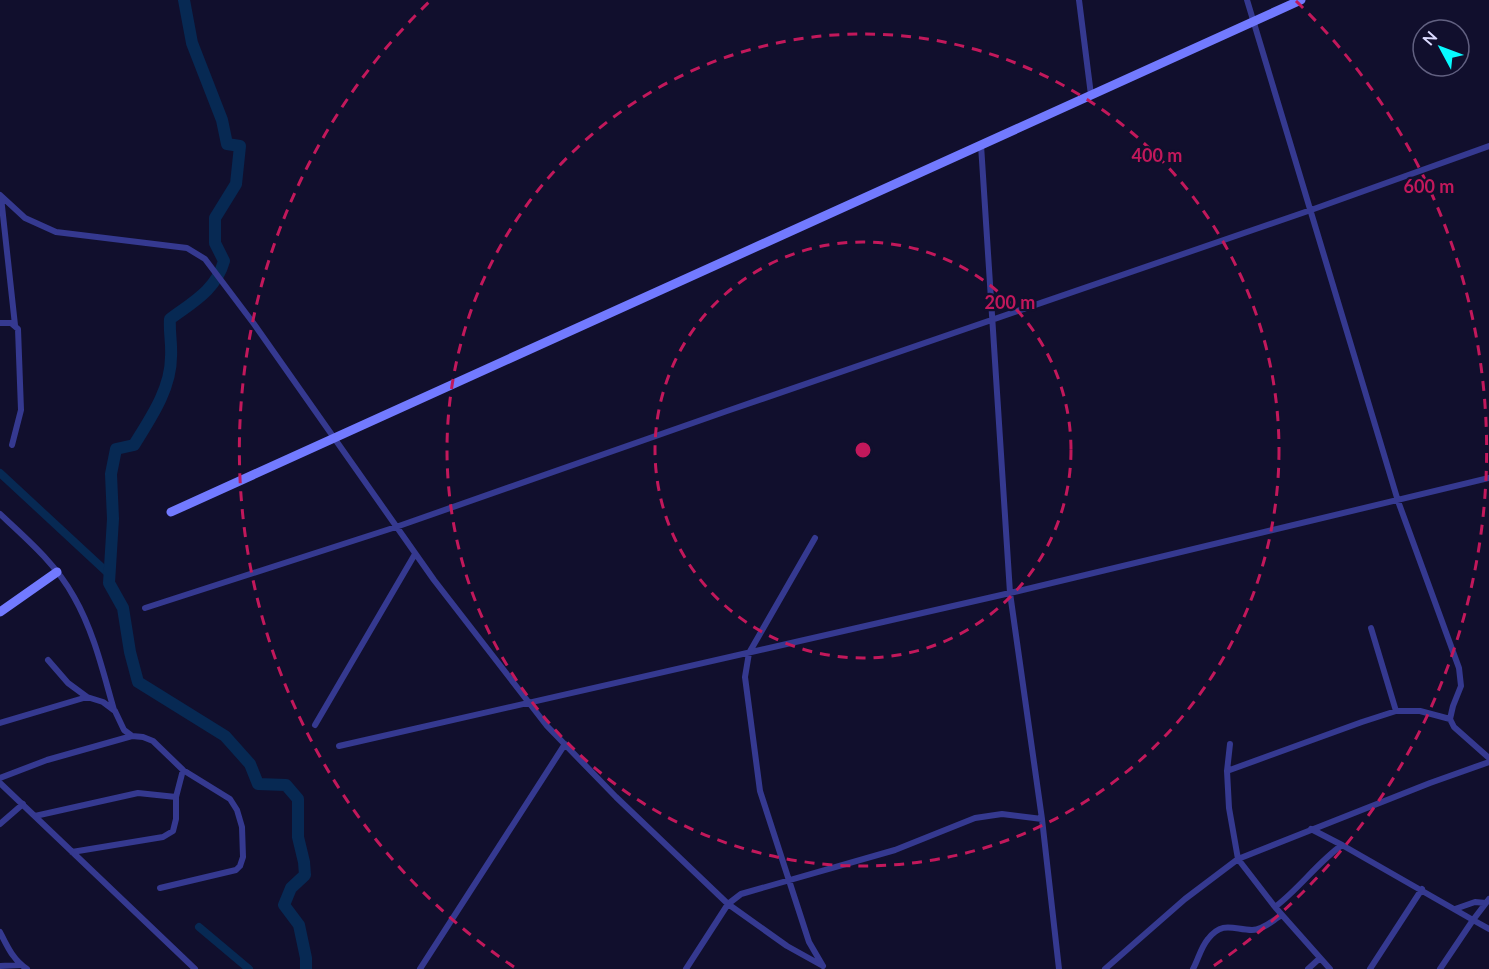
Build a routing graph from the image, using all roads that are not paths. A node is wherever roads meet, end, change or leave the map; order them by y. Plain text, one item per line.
1 (1079, 0) edge
2 (1247, 0) edge
3 (1301, 0) edge
4 (1255, 21) junction
5 (1091, 95) junction
6 (981, 145) junction
7 (1489, 146) edge
8 (1, 196) edge
9 (1311, 210) junction
10 (991, 320) junction
11 (0, 323) edge
12 (15, 325) junction
13 (334, 438) junction
14 (12, 445) dead end
15 (1489, 478) edge
16 (1398, 501) junction
17 (171, 512) dead end
18 (0, 514) edge
19 (396, 528) junction
20 (815, 538) dead end
21 (415, 554) junction
22 (57, 572) junction
23 (1010, 593) junction
24 (145, 608) dead end
25 (0, 612) edge
26 (1371, 628) dead end
27 (749, 653) junction
28 (48, 660) dead end
29 (87, 697) junction
30 (530, 703) junction
31 (115, 711) junction
32 (1396, 711) junction
33 (1450, 720) junction
34 (0, 723) edge
35 (315, 725) dead end
36 (132, 736) junction
37 (565, 744) junction
38 (1230, 744) dead end
39 (339, 746) dead end
40 (1489, 760) edge
41 (183, 770) junction
42 (1227, 771) junction
43 (0, 778) edge
44 (0, 783) edge
45 (176, 797) junction
46 (23, 804) junction
47 (35, 816) junction
48 (1042, 819) junction
49 (0, 824) edge
50 (1311, 829) junction
51 (1342, 844) junction
52 (72, 852) junction
53 (1238, 859) junction
54 (789, 880) junction
55 (160, 888) dead end
56 (1422, 890) junction
57 (1488, 901) edge
58 (728, 904) junction
59 (1275, 907) junction
60 (1455, 909) junction
61 (1282, 915) junction
62 (1473, 920) junction
63 (1489, 929) edge
64 (0, 932) edge
65 (1320, 958) junction
66 (188, 963) junction
67 (20, 965) junction
68 (0, 966) edge
69 (824, 967) edge
70 (1194, 967) edge
71 (27, 969) edge
72 (181, 969) edge
73 (195, 969) edge
74 (420, 969) edge
75 (686, 969) edge
76 (1059, 969) edge
77 (1105, 969) edge
78 (1203, 969) edge
79 (1308, 969) edge
80 (1330, 969) edge
81 (1370, 969) edge
82 (1440, 969) edge

1 - 5 street
2 - 4 street
3 - 4 street
4 - 5 street
4 - 9 street
5 - 6 street
6 - 10 street
6 - 13 street
7 - 9 street
8 - 12 street
8 - 13 street
9 - 10 street
9 - 16 street
10 - 19 street
10 - 23 street
11 - 12 street
12 - 14 street
13 - 17 street
13 - 19 street
15 - 16 street
16 - 23 street
16 - 33 street
18 - 22 street
19 - 21 street
19 - 24 street
20 - 27 street
21 - 30 street
21 - 35 street
22 - 25 street
22 - 31 street
23 - 27 street
23 - 48 street
26 - 32 street
27 - 30 street
27 - 54 street
28 - 29 street
29 - 31 street
29 - 34 street
30 - 37 street
30 - 39 street
31 - 36 street
32 - 33 street
32 - 42 street
33 - 40 street
36 - 41 street
36 - 43 street
37 - 58 street
37 - 74 street
38 - 42 street
40 - 50 street
41 - 45 street
41 - 55 street
42 - 53 street
44 - 46 street
45 - 47 street
45 - 52 street
46 - 47 street
46 - 49 street
47 - 52 street
48 - 54 street
48 - 76 street
50 - 51 street
50 - 53 street
51 - 56 street
51 - 59 street
52 - 66 street
53 - 59 street
53 - 77 street
54 - 58 street
54 - 69 street
56 - 60 street
56 - 81 street
57 - 60 street
57 - 62 street
58 - 69 street
58 - 75 street
59 - 61 street
60 - 62 street
61 - 65 street
61 - 70 street
62 - 63 street
62 - 82 street
64 - 67 street
65 - 79 street
65 - 80 street
66 - 72 street
66 - 73 street
67 - 68 street
67 - 71 street
70 - 78 street

